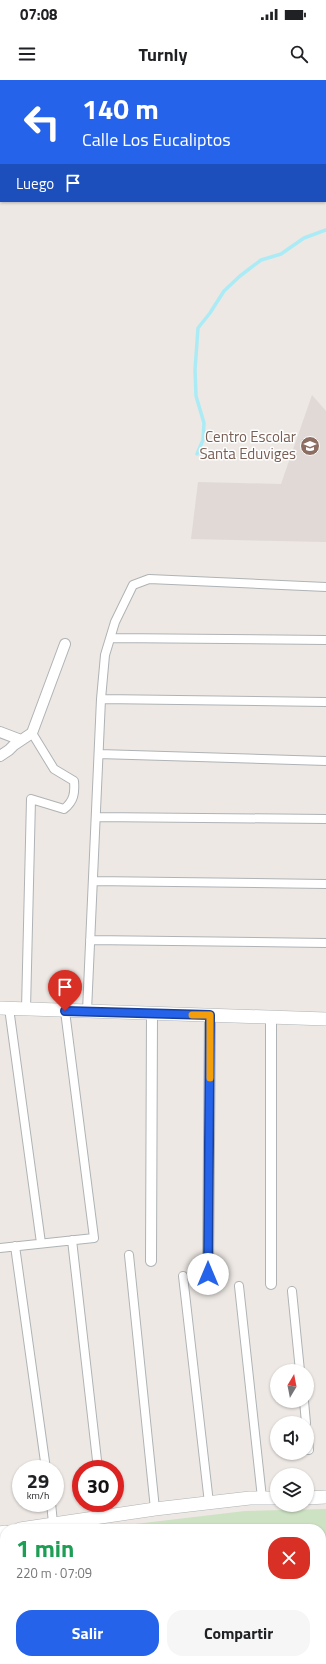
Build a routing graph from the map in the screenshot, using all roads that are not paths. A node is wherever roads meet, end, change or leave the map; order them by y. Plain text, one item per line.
1 (326, 587) edge
2 (111, 638) junction
3 (326, 640) edge
4 (65, 644) dead end
5 (101, 699) junction
6 (326, 702) edge
7 (0, 732) edge
8 (32, 734) junction
9 (21, 740) junction
10 (99, 754) junction
11 (0, 756) edge
12 (326, 760) edge
13 (96, 817) junction
14 (326, 819) edge
15 (93, 881) junction
16 (326, 884) edge
17 (90, 940) junction
18 (326, 943) edge
19 (4, 1008) edge
20 (26, 1009) junction
21 (65, 1011) junction
22 (87, 1011) junction
23 (152, 1014) junction
24 (210, 1015) junction
25 (271, 1017) junction
26 (326, 1018) edge
27 (72, 1240) junction
28 (41, 1243) junction
29 (15, 1246) junction
30 (0, 1248) edge
31 (128, 1255) dead end
32 (151, 1261) dead end
33 (208, 1274) dead end
34 (183, 1276) dead end
35 (271, 1284) dead end
36 (239, 1286) dead end
37 (292, 1291) dead end
38 (299, 1364) edge
39 (45, 1460) edge
40 (97, 1460) edge
41 (326, 1497) edge
42 (262, 1498) junction
43 (270, 1498) edge
44 (314, 1498) edge
45 (209, 1503) junction
46 (155, 1509) junction
47 (52, 1512) edge
48 (103, 1512) edge
49 (103, 1516) junction
50 (53, 1523) junction
51 (48, 1524) edge

1 - 2 street
2 - 3 street
2 - 5 street
4 - 8 street
5 - 6 street
5 - 10 street
7 - 9 street
8 - 9 street
8 - 20 street
9 - 11 street
10 - 12 street
10 - 13 street
13 - 14 street
13 - 15 street
15 - 16 street
15 - 17 street
17 - 18 street
17 - 22 street
19 - 20 street
19 - 28 street
20 - 21 street
21 - 22 street
21 - 27 street
22 - 23 street
23 - 24 street
23 - 32 street
24 - 25 street
24 - 33 street
25 - 26 street
25 - 35 street
27 - 28 street
27 - 40 street
28 - 29 street
29 - 30 street
29 - 39 street
31 - 46 street
34 - 45 street
36 - 42 street
37 - 38 street
41 - 44 street
42 - 43 street
42 - 45 street
45 - 46 street
46 - 49 street
47 - 50 street
48 - 49 street
49 - 50 street
50 - 51 street

